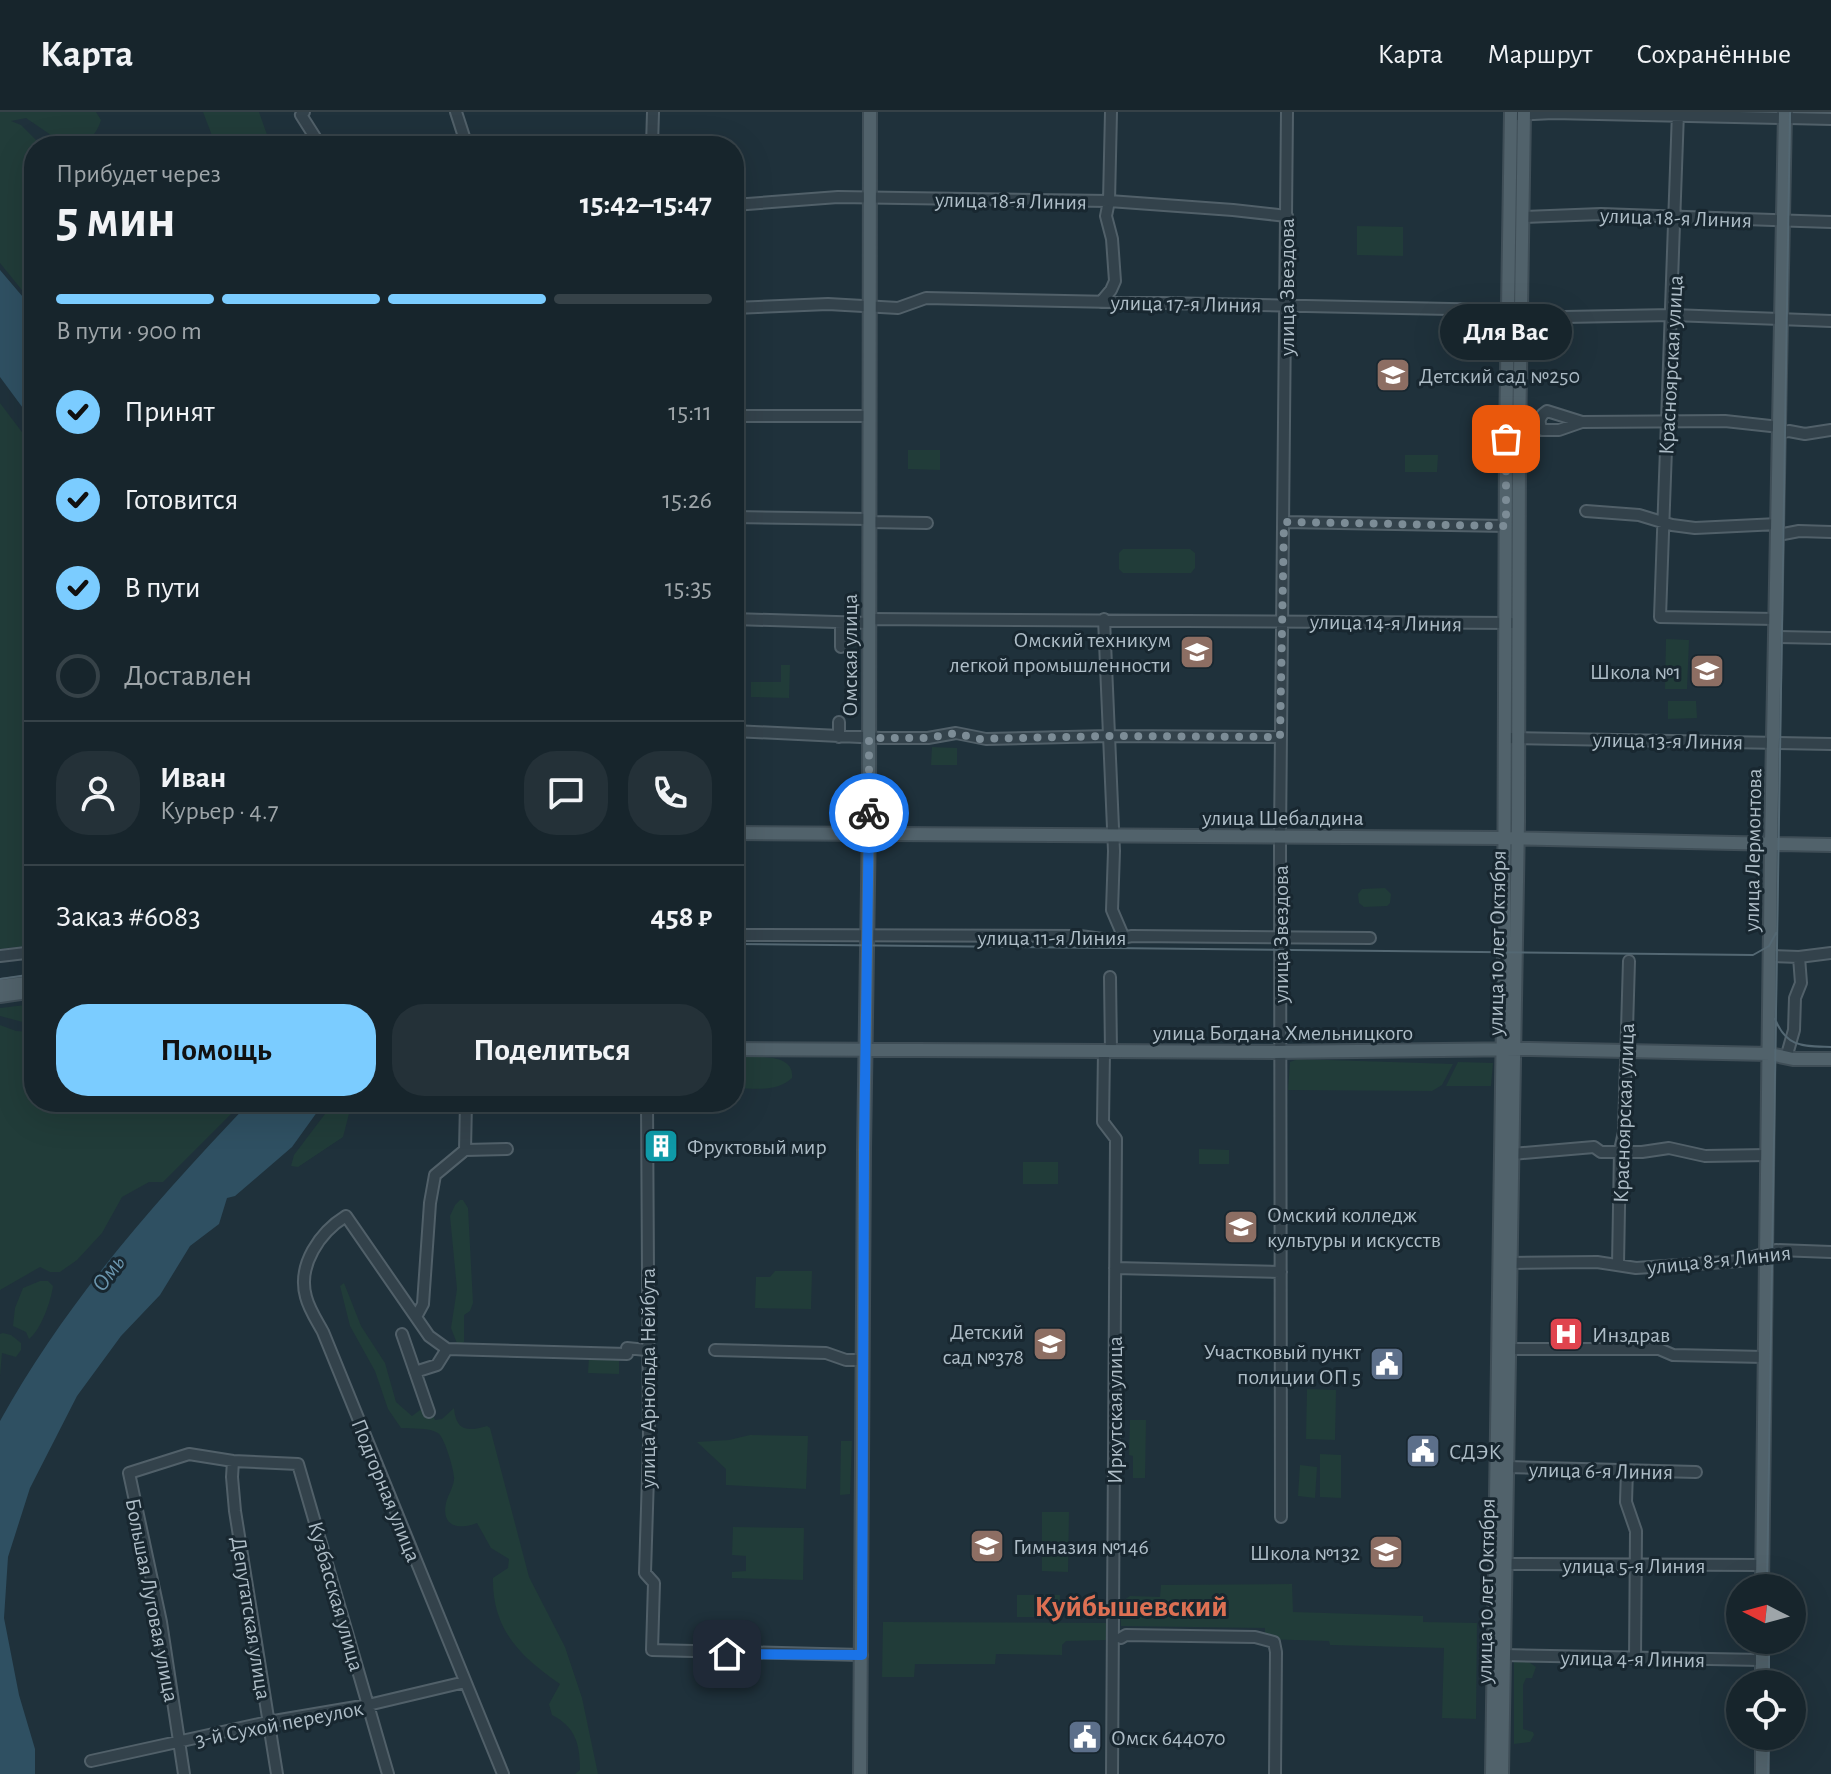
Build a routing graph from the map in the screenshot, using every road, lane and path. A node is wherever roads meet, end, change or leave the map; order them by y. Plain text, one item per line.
1 (304, 112) edge
2 (456, 112) edge
3 (653, 112) edge
4 (870, 112) edge
5 (1111, 112) edge
6 (1287, 112) edge
7 (1515, 113) edge
8 (1678, 114) edge
9 (1785, 115) edge
10 (1831, 119) edge
11 (314, 136) edge
12 (464, 136) edge
13 (652, 136) edge
14 (869, 197) junction
15 (1109, 201) junction
16 (744, 204) edge
17 (1287, 216) junction
18 (1522, 217) junction
19 (1676, 217) junction
20 (1783, 221) junction
21 (1831, 222) edge
22 (1101, 302) junction
23 (1286, 305) junction
24 (744, 308) edge
25 (869, 308) junction
26 (1514, 312) junction
27 (1672, 315) junction
28 (1781, 320) junction
29 (1831, 321) edge
30 (744, 416) edge
31 (869, 416) junction
32 (1582, 422) dead end
33 (1668, 423) junction
34 (1780, 430) junction
35 (1831, 430) edge
36 (1586, 511) dead end
37 (744, 517) edge
38 (1663, 520) junction
39 (869, 521) junction
40 (1284, 522) junction
41 (927, 523) dead end
42 (1506, 526) junction
43 (1778, 530) junction
44 (1831, 532) edge
45 (744, 619) edge
46 (1104, 619) junction
47 (1776, 619) junction
48 (1282, 620) junction
49 (869, 621) junction
50 (841, 623) junction
51 (1512, 623) junction
52 (1776, 637) junction
53 (1831, 638) edge
54 (841, 647) dead end
55 (839, 722) dead end
56 (744, 732) edge
57 (1108, 736) junction
58 (839, 737) junction
59 (1280, 737) junction
60 (869, 738) junction
61 (1512, 738) junction
62 (1774, 742) junction
63 (1831, 744) edge
64 (744, 833) edge
65 (869, 834) junction
66 (1113, 836) junction
67 (1280, 837) junction
68 (1512, 839) junction
69 (1771, 844) junction
70 (1831, 845) edge
71 (744, 935) edge
72 (868, 937) junction
73 (1280, 937) junction
74 (1124, 938) junction
75 (1370, 938) dead end
76 (24, 953) edge
77 (1831, 953) edge
78 (0, 956) edge
79 (1770, 956) junction
80 (1799, 957) junction
81 (1629, 961) dead end
82 (1110, 977) dead end
83 (24, 983) edge
84 (0, 986) edge
85 (24, 992) edge
86 (0, 996) edge
87 (744, 1049) edge
88 (866, 1050) junction
89 (1508, 1050) junction
90 (1108, 1051) junction
91 (1280, 1052) junction
92 (1626, 1053) junction
93 (1770, 1054) junction
94 (1786, 1058) junction
95 (1831, 1059) edge
96 (466, 1112) edge
97 (647, 1112) edge
98 (507, 1149) dead end
99 (465, 1150) junction
100 (1620, 1150) junction
101 (1512, 1154) junction
102 (1768, 1155) junction
103 (1831, 1252) edge
104 (1766, 1253) junction
105 (1511, 1263) junction
106 (1618, 1265) junction
107 (1115, 1268) junction
108 (1281, 1272) junction
109 (416, 1317) junction
110 (402, 1334) dead end
111 (450, 1349) junction
112 (1509, 1349) junction
113 (646, 1350) junction
114 (715, 1350) dead end
115 (1764, 1357) junction
116 (863, 1360) junction
117 (415, 1372) junction
118 (429, 1412) dead end
119 (233, 1461) junction
120 (1507, 1467) junction
121 (1627, 1470) junction
122 (1696, 1472) dead end
123 (1281, 1517) dead end
124 (1505, 1564) junction
125 (1635, 1564) junction
126 (1762, 1565) junction
127 (1762, 1574) edge
128 (1117, 1638) junction
129 (1762, 1654) edge
130 (862, 1655) junction
131 (1504, 1655) junction
132 (1635, 1659) junction
133 (1762, 1660) junction
134 (1762, 1670) edge
135 (465, 1682) junction
136 (368, 1705) junction
137 (268, 1722) junction
138 (179, 1744) junction
139 (1762, 1750) edge
140 (91, 1761) dead end
141 (184, 1774) edge
142 (277, 1774) edge
143 (388, 1774) edge
144 (503, 1774) edge
145 (860, 1774) edge
146 (1112, 1774) edge
147 (1275, 1774) edge
148 (1492, 1774) edge
149 (1502, 1774) edge
150 (1762, 1774) edge

1 - 11 street
2 - 12 street
3 - 13 street
4 - 14 main road, Омская улица
5 - 15 street
6 - 17 street, улица Звездова
7 - 8 street
7 - 18 main road, улица 10 лет Октября
7 - 26 main road, улица 10 лет Октября
8 - 9 street
8 - 19 street, Красноярская улица
9 - 10 street
9 - 20 main road, улица Лермонтова
14 - 15 street, улица 18-я Линия
14 - 16 street, улица 18-я Линия
14 - 25 main road, Омская улица
15 - 17 street, улица 18-я Линия
15 - 22 street
17 - 23 street, улица Звездова
18 - 19 street, улица 18-я Линия
18 - 26 main road, улица 10 лет Октября
19 - 20 street, улица 18-я Линия
19 - 27 street, Красноярская улица
20 - 21 street, улица 18-я Линия
20 - 28 main road, улица Лермонтова
22 - 23 street, улица 17-я Линия
22 - 25 street, улица 17-я Линия
23 - 26 street, улица 17-я Линия
23 - 40 street, улица Звездова
24 - 25 street, улица 17-я Линия
25 - 31 main road, Омская улица
26 - 27 street, улица 17-я Линия
26 - 42 main road, улица 10 лет Октября
26 - 51 main road, улица 10 лет Октября
27 - 28 street, улица 17-я Линия
27 - 33 street, Красноярская улица
28 - 29 street, улица 17-я Линия
28 - 34 main road, улица Лермонтова
30 - 31 street
31 - 39 main road, Омская улица
32 - 33 street
33 - 34 street
33 - 38 street, Красноярская улица
34 - 35 street
34 - 43 main road, улица Лермонтова
36 - 38 street
37 - 39 street
38 - 43 street
38 - 47 street, Красноярская улица
39 - 41 street
39 - 49 main road, Омская улица
40 - 42 street
40 - 48 street, улица Звездова
42 - 51 main road, улица 10 лет Октября
43 - 44 street
43 - 47 main road, улица Лермонтова
45 - 50 street, улица 14-я Линия
46 - 48 street, улица 14-я Линия
46 - 49 street, улица 14-я Линия
46 - 57 street
47 - 52 main road, улица Лермонтова
48 - 51 street, улица 14-я Линия
48 - 59 street, улица Звездова
49 - 50 street, улица 14-я Линия
49 - 60 main road, Омская улица
50 - 54 street
51 - 61 main road, улица 10 лет Октября
52 - 53 street
52 - 62 main road, улица Лермонтова
55 - 58 street
56 - 58 street
57 - 59 street
57 - 60 street
57 - 66 street
58 - 60 street
59 - 67 street, улица Звездова
60 - 65 main road, Омская улица
61 - 62 street, улица 13-я Линия
61 - 68 main road, улица 10 лет Октября
62 - 63 street, улица 13-я Линия
62 - 69 main road, улица Лермонтова
64 - 65 main road, улица Шебалдина
65 - 66 main road, улица Шебалдина
65 - 72 main road, Омская улица
66 - 67 main road, улица Шебалдина
66 - 74 street
67 - 68 main road, улица Шебалдина
67 - 73 street, улица Звездова
68 - 69 main road, улица Шебалдина
68 - 89 main road, улица 10 лет Октября
69 - 70 main road, улица Шебалдина
69 - 79 main road, улица Лермонтова
71 - 72 street, улица 11-я Линия
72 - 74 street, улица 11-я Линия
72 - 88 main road, Омская улица
73 - 74 street, улица 11-я Линия
73 - 75 street, улица 11-я Линия
73 - 91 street, улица Звездова
76 - 78 street
77 - 80 street
79 - 80 street
79 - 93 main road, улица Лермонтова
80 - 94 street
81 - 92 street, Красноярская улица
82 - 90 street, Иркутская улица
83 - 84 main road
85 - 86 main road
87 - 88 main road, улица Богдана Хмельницкого
88 - 90 main road, улица Богдана Хмельницкого
88 - 116 main road, Омская улица
89 - 91 main road, улица Богдана Хмельницкого
89 - 92 main road, улица Богдана Хмельницкого
89 - 101 main road, улица 10 лет Октября
89 - 148 main road, улица 10 лет Октября
90 - 91 main road, улица Богдана Хмельницкого
90 - 107 street, Иркутская улица
91 - 108 street, улица Звездова
92 - 93 main road, улица Богдана Хмельницкого
92 - 100 street, Красноярская улица
93 - 94 main road, улица Богдана Хмельницкого
93 - 102 main road, улица Лермонтова
94 - 95 main road, улица Богдана Хмельницкого
96 - 99 street
97 - 113 street, улица Арнольда Нейбута
98 - 99 street
99 - 109 street
100 - 101 street
100 - 102 street
100 - 106 street, Красноярская улица
101 - 105 main road, улица 10 лет Октября
102 - 104 main road, улица Лермонтова
103 - 104 street, улица 8-я Линия
104 - 106 street, улица 8-я Линия
104 - 115 main road, улица Лермонтова
105 - 106 street, улица 8-я Линия
105 - 112 main road, улица 10 лет Октября
107 - 108 street
107 - 128 street, Иркутская улица
108 - 123 street, улица Звездова
109 - 111 street
109 - 135 street, Подгорная улица
110 - 117 street
111 - 113 street
111 - 117 street
112 - 115 street
112 - 120 main road, улица 10 лет Октября
113 - 130 street, улица Арнольда Нейбута
114 - 116 street
115 - 126 main road, улица Лермонтова
116 - 130 main road, Омская улица
117 - 118 street
119 - 136 street, Кузбасская улица
119 - 137 street, Депутатская улица
119 - 138 street, Большая Луговая улица
120 - 121 street, улица 6-я Линия
120 - 124 main road, улица 10 лет Октября
121 - 122 street, улица 6-я Линия
121 - 125 street
124 - 125 street, улица 5-я Линия
124 - 131 main road, улица 10 лет Октября
125 - 126 street, улица 5-я Линия
125 - 132 street
126 - 127 main road, улица Лермонтова
128 - 146 street, Иркутская улица
128 - 147 street
129 - 133 main road
130 - 145 main road, Омская улица
131 - 132 street, улица 4-я Линия
131 - 149 main road, улица 10 лет Октября
132 - 133 street, улица 4-я Линия
133 - 134 main road
135 - 136 street, 3-й Сухой переулок
135 - 144 street, Подгорная улица
136 - 137 street, 3-й Сухой переулок
136 - 143 street, Кузбасская улица
137 - 138 street, 3-й Сухой переулок
137 - 142 street, Депутатская улица
138 - 140 street, 3-й Сухой переулок
138 - 141 street, Большая Луговая улица
139 - 150 main road

